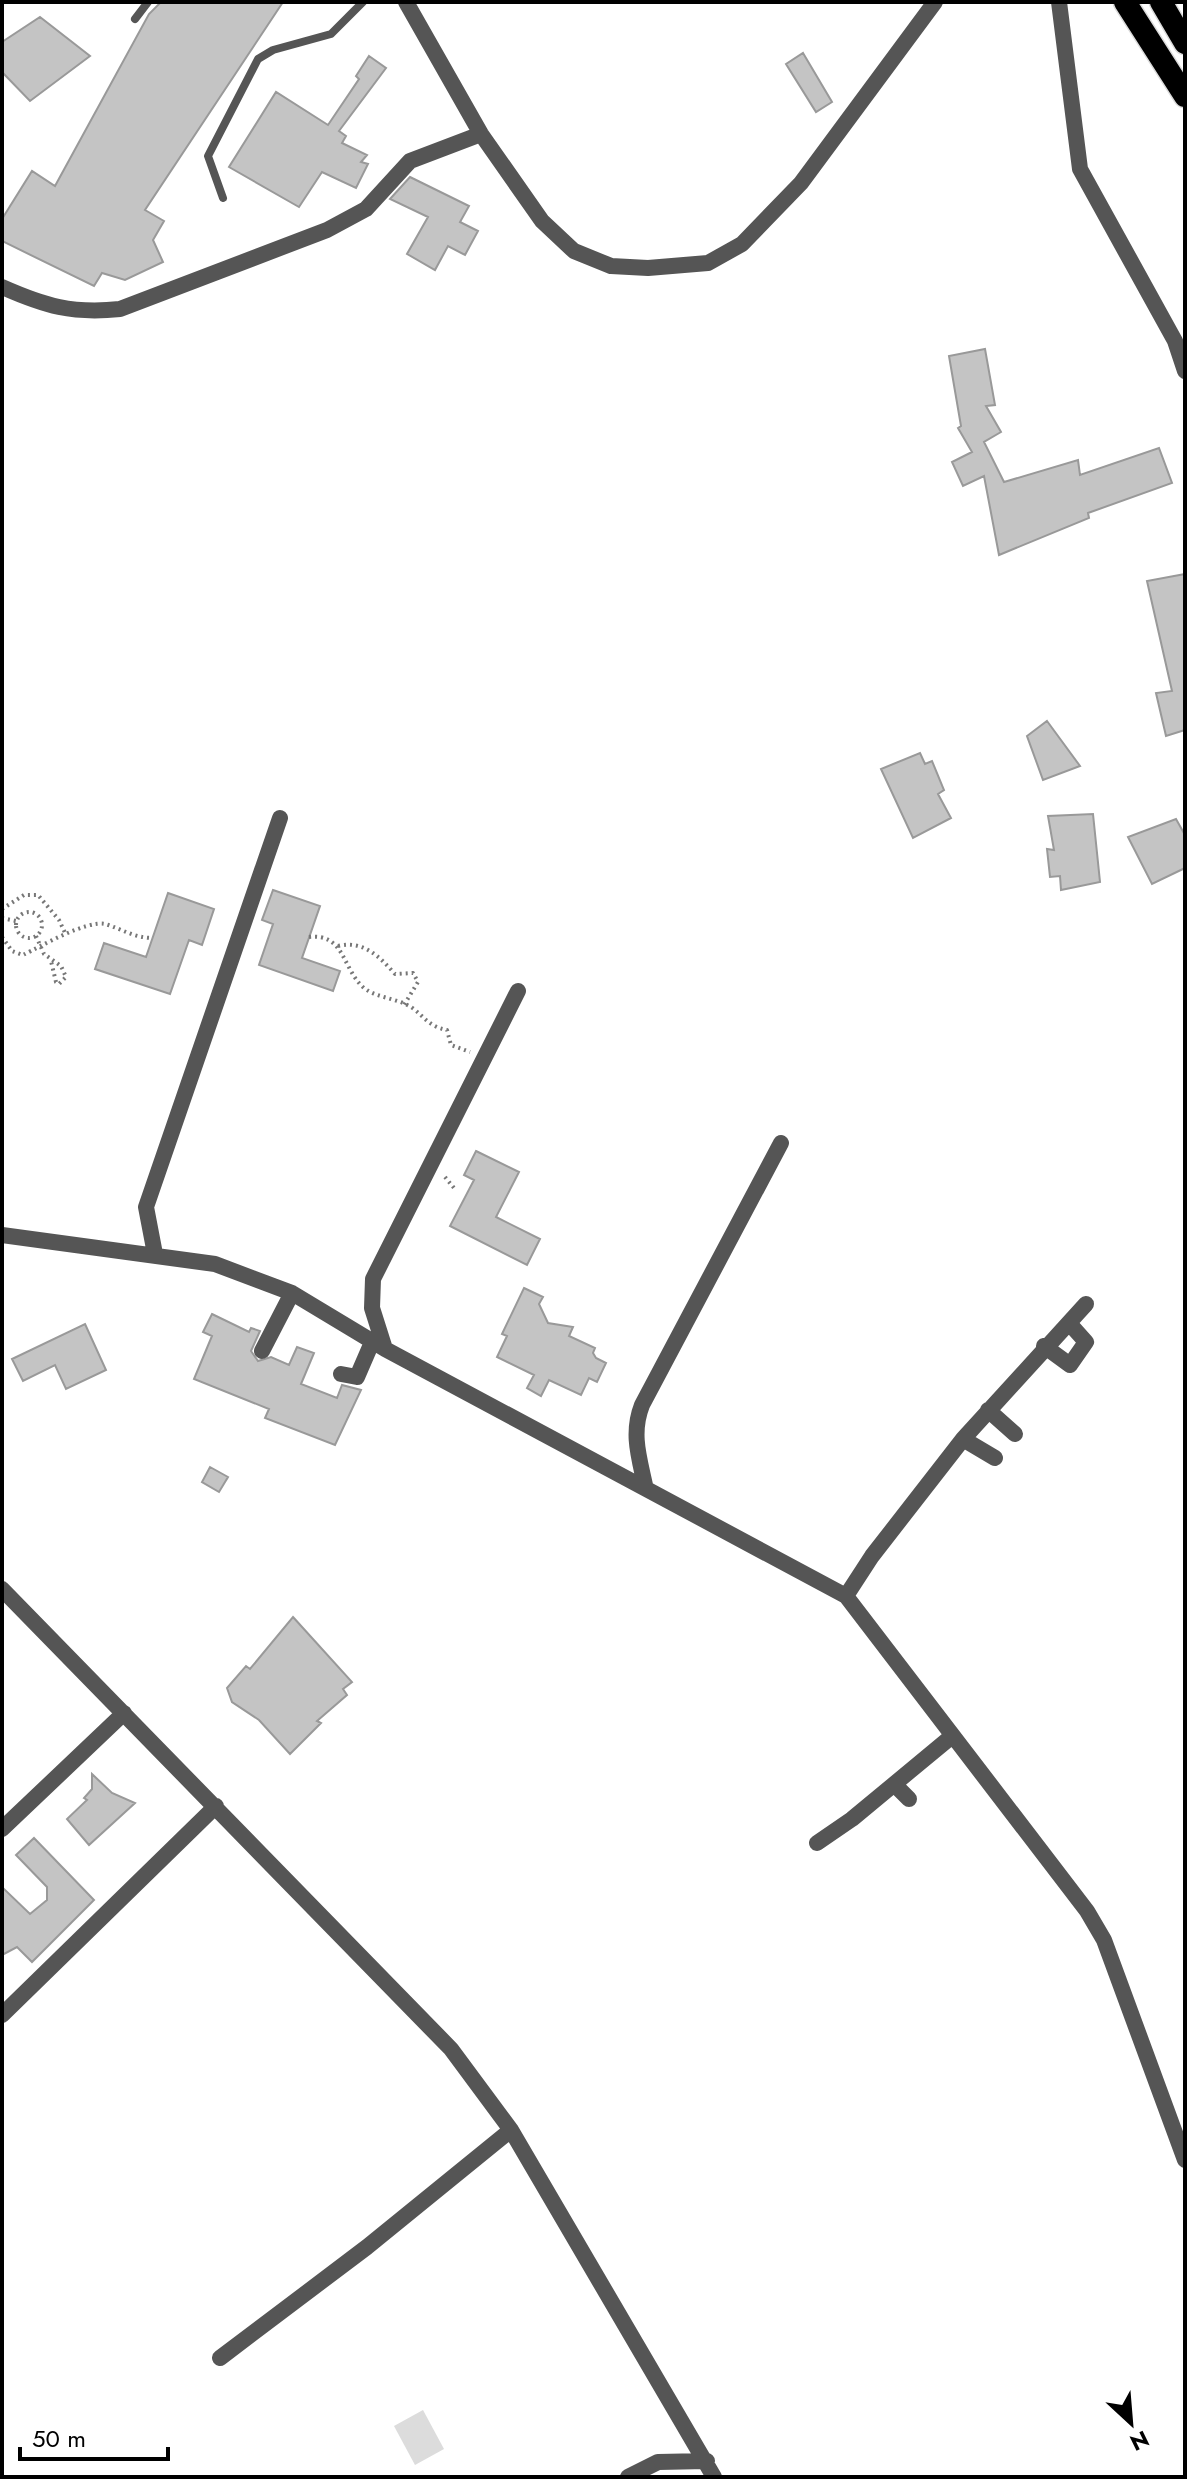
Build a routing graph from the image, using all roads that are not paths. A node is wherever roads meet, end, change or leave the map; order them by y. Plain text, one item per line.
1 (148, 2) edge
2 (363, 2) edge
3 (406, 2) edge
4 (935, 2) edge
5 (1059, 2) edge
6 (1125, 2) edge
7 (1161, 2) edge
8 (135, 19) dead end
9 (1185, 43) edge
10 (1185, 96) edge
11 (481, 134) junction
12 (223, 198) dead end
13 (2, 287) edge
14 (1185, 371) edge
15 (280, 818) dead end
16 (518, 991) dead end
17 (781, 1143) dead end
18 (2, 1235) edge
19 (155, 1254) junction
20 (292, 1293) junction
21 (1086, 1304) dead end
22 (1069, 1323) junction
23 (379, 1344) junction
24 (1044, 1346) junction
25 (262, 1351) dead end
26 (341, 1374) dead end
27 (988, 1410) junction
28 (1015, 1434) dead end
29 (963, 1439) junction
30 (995, 1458) dead end
31 (645, 1485) junction
32 (2, 1589) edge
33 (846, 1596) junction
34 (124, 1713) junction
35 (951, 1737) junction
36 (895, 1785) junction
37 (909, 1799) dead end
38 (216, 1806) junction
39 (2, 1829) edge
40 (817, 1843) dead end
41 (2, 2015) edge
42 (511, 2130) junction
43 (1185, 2160) edge
44 (220, 2358) dead end
45 (710, 2469) edge
46 (628, 2477) edge

1 - 8 lane
2 - 12 lane
3 - 11 street
4 - 11 street
5 - 14 street
6 - 10 highway
7 - 9 highway
11 - 13 street
15 - 19 street
16 - 23 street
17 - 31 street
18 - 19 street
19 - 20 street
20 - 23 street
20 - 25 street
21 - 22 street
22 - 24 street
22 - 24 street
23 - 26 street
23 - 31 street
24 - 27 street
27 - 28 street
27 - 29 street
29 - 30 street
29 - 33 street
31 - 33 street
32 - 34 street
33 - 35 street
34 - 38 street
34 - 39 street
35 - 36 street
35 - 43 street
36 - 37 street
36 - 40 street
38 - 41 street
38 - 42 street
42 - 44 street
42 - 45 street
45 - 46 street

